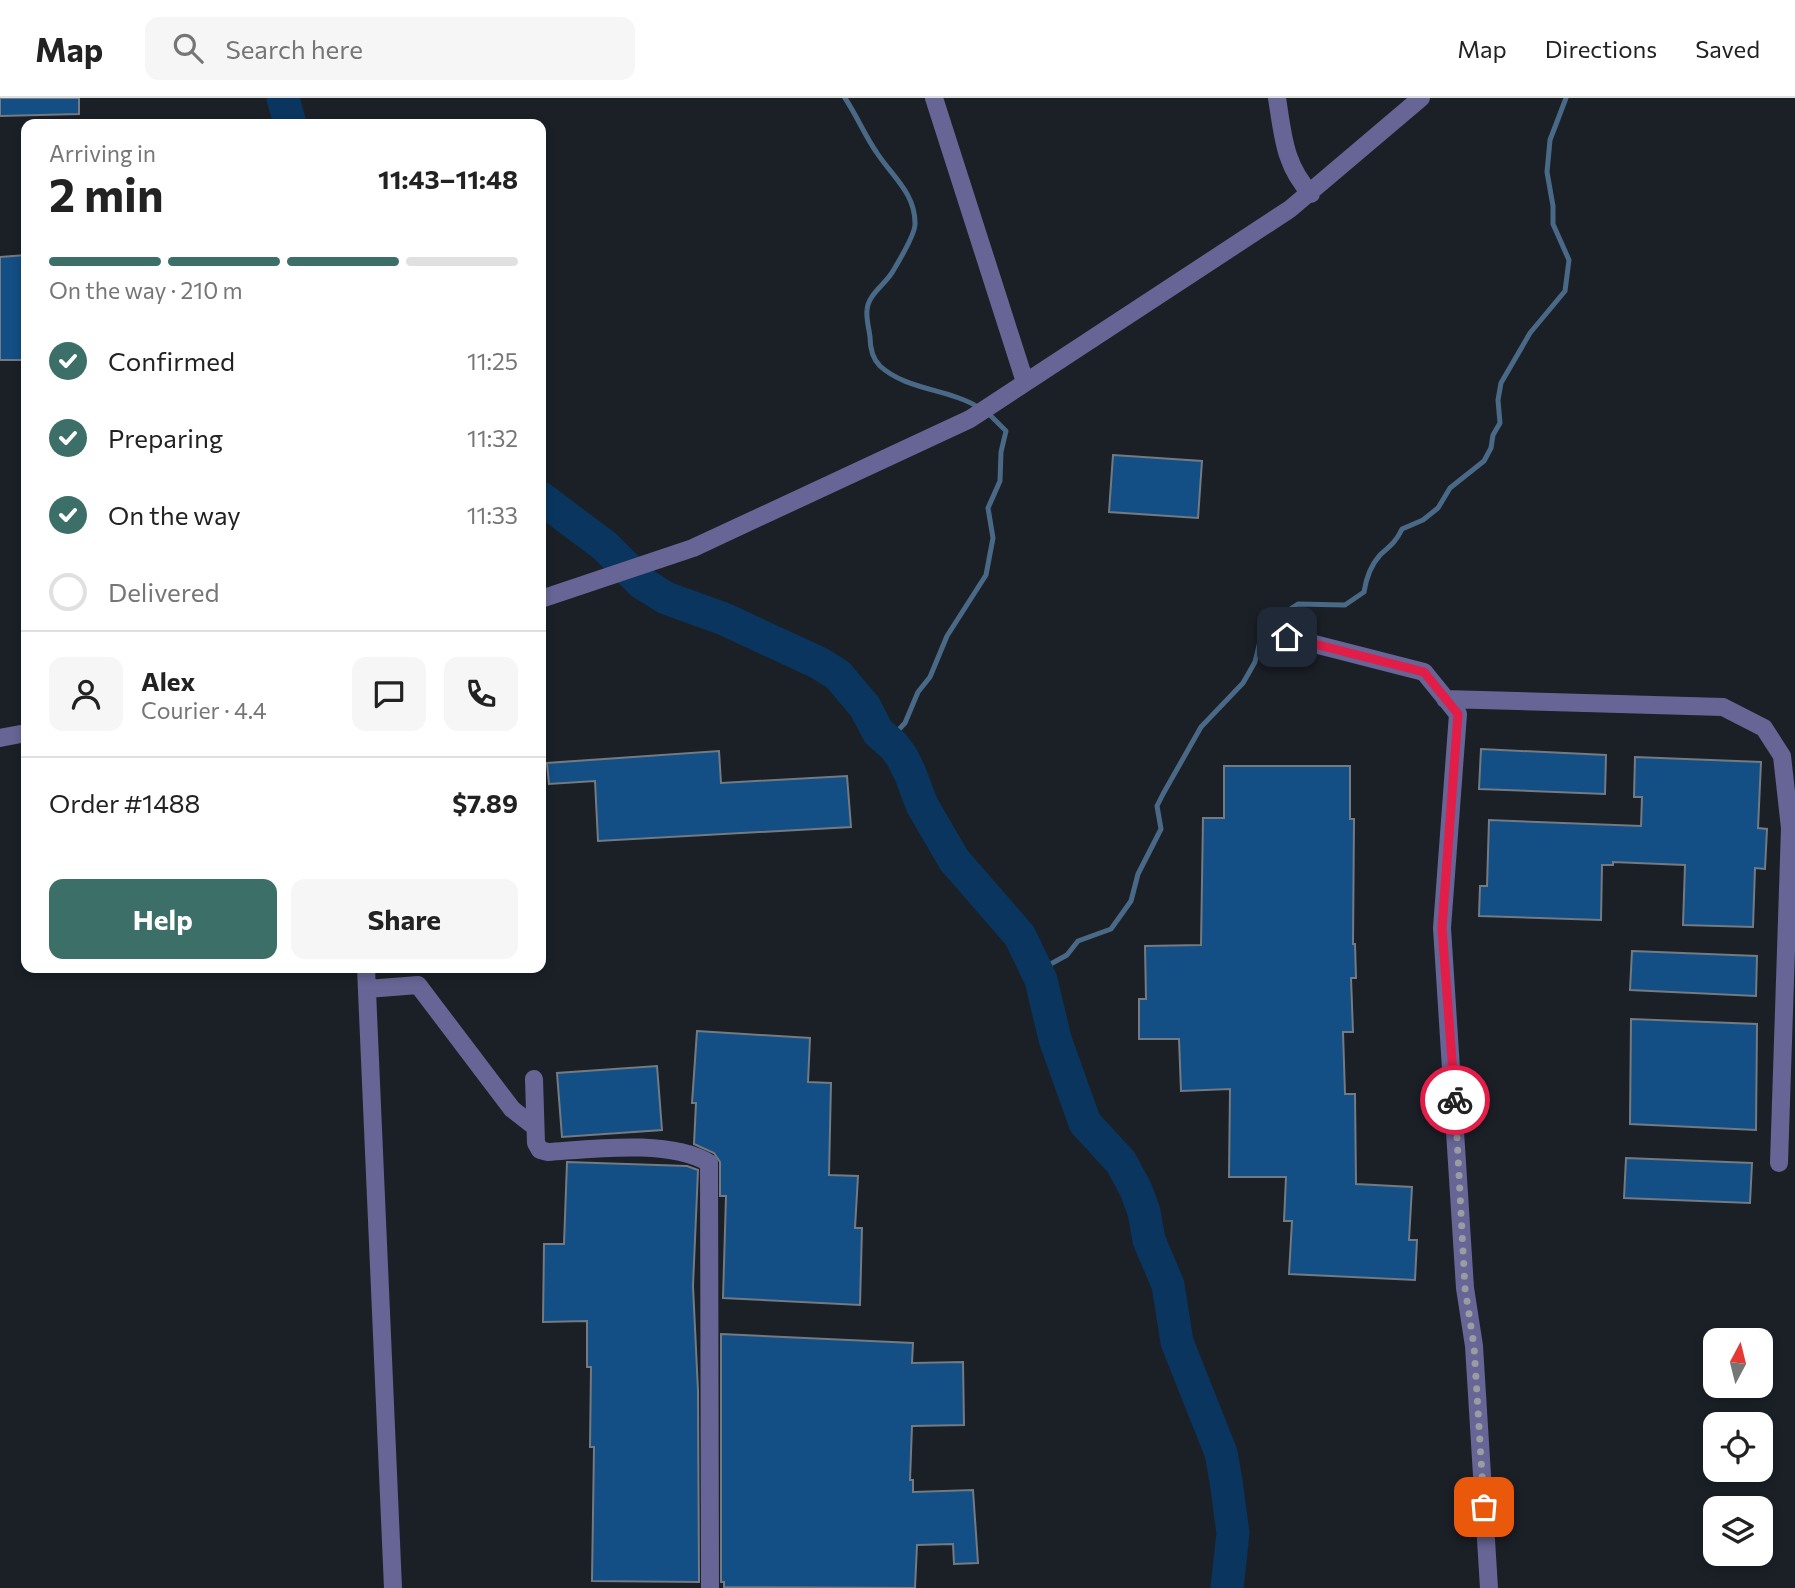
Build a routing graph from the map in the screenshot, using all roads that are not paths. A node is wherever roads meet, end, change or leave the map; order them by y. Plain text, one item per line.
1 (934, 98) edge
2 (1277, 98) edge
3 (1421, 98) edge
4 (1311, 194) junction
5 (1025, 382) junction
6 (546, 597) edge
7 (1287, 637) dead end
8 (1446, 699) junction
9 (21, 734) edge
10 (0, 738) edge
11 (366, 973) edge
12 (368, 989) junction
13 (534, 1079) dead end
14 (535, 1127) junction
15 (1779, 1163) dead end
16 (393, 1588) edge
17 (710, 1588) edge
18 (1489, 1588) edge

1 - 5 street
2 - 4 street
3 - 4 street
4 - 5 street
5 - 6 street
7 - 8 street
8 - 15 street
8 - 18 street
9 - 10 street
11 - 12 street
12 - 14 street
12 - 16 street
13 - 14 street
14 - 17 street

